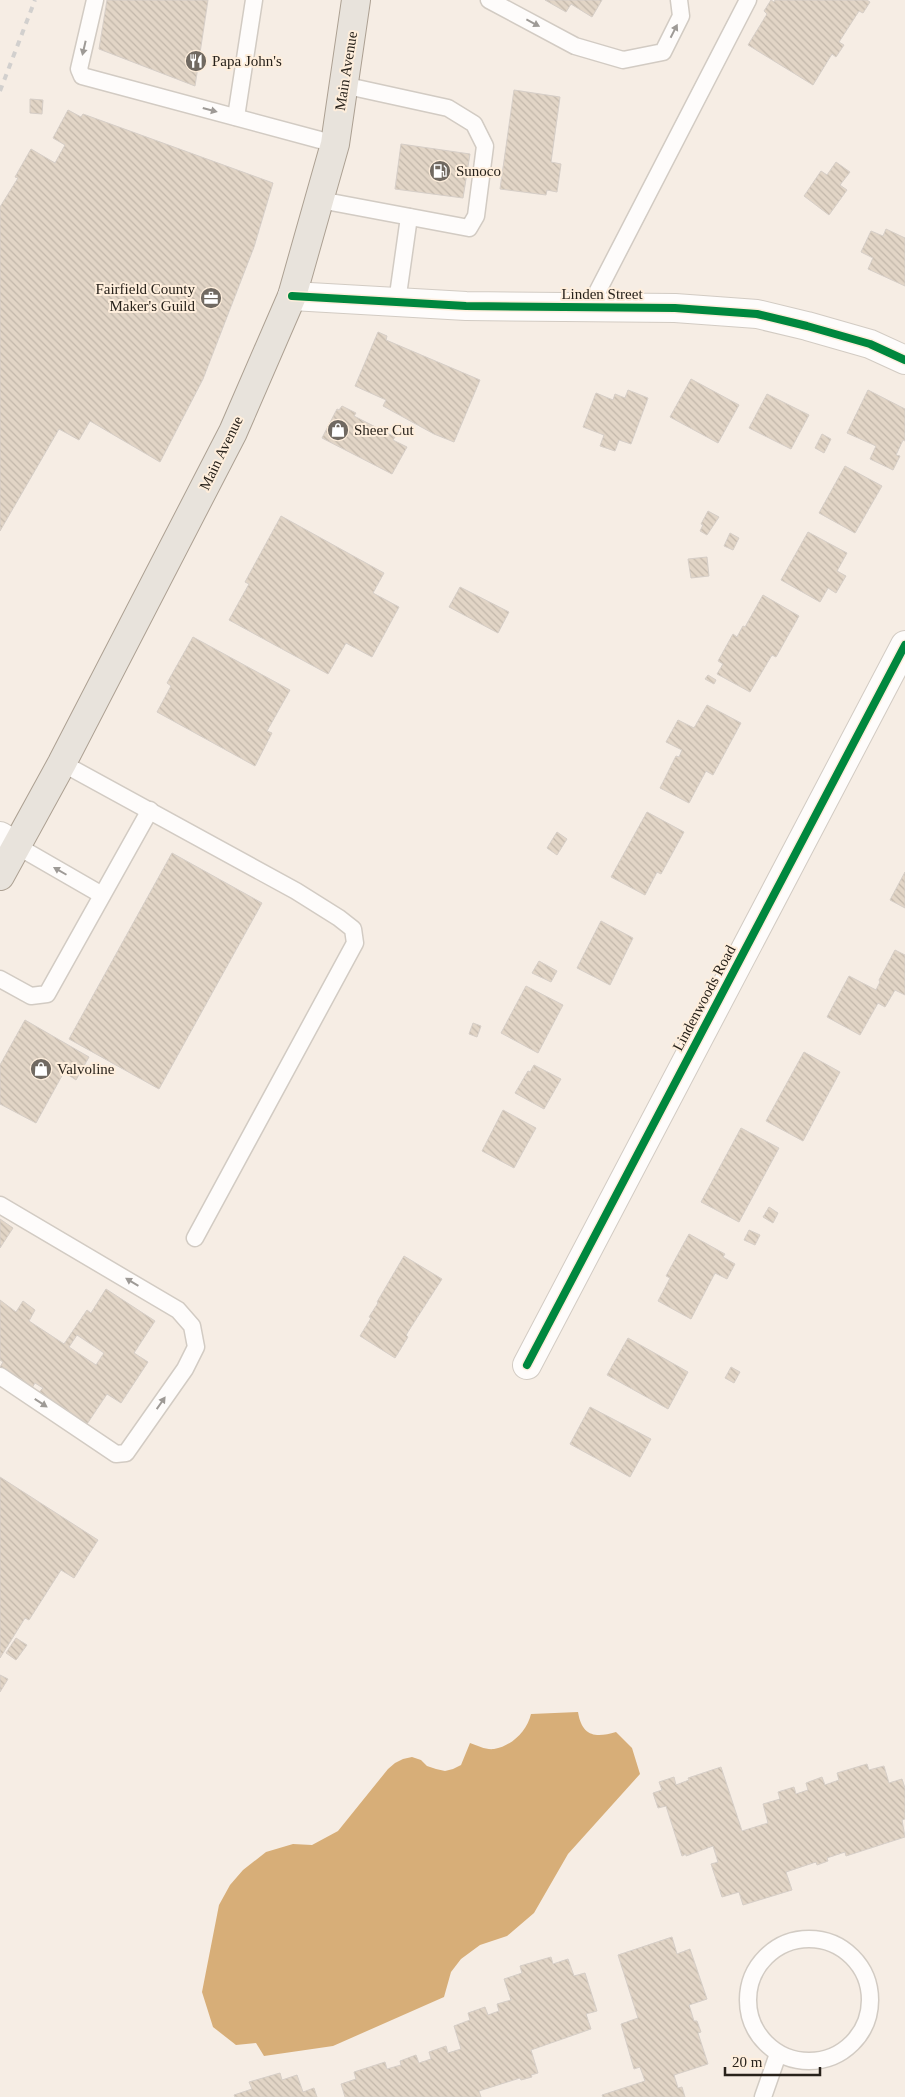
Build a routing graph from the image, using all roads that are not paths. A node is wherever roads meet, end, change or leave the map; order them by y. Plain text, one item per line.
1 (95, 0) edge
2 (254, 0) edge
3 (356, 0) edge
4 (490, 0) edge
5 (679, 0) edge
6 (748, 0) edge
7 (343, 85) junction
8 (236, 117) junction
9 (335, 144) junction
10 (320, 200) junction
11 (409, 217) junction
12 (292, 296) junction
13 (397, 302) junction
14 (589, 308) junction
15 (905, 360) edge
16 (905, 645) edge
17 (62, 763) junction
18 (150, 810) junction
19 (8, 841) edge
20 (0, 876) edge
21 (102, 895) junction
22 (0, 979) edge
23 (0, 1205) edge
24 (195, 1238) dead end
25 (527, 1365) dead end
26 (0, 1376) edge
27 (778, 2054) junction
28 (763, 2097) edge

1 -> 8 lane
2 - 8 lane
3 - 7 main road, Main Avenue
4 -> 5 lane
6 - 14 lane
7 - 9 main road, Main Avenue
7 - 11 lane
8 - 9 lane
9 - 10 main road, Main Avenue
10 - 11 lane
10 - 12 main road, Main Avenue
11 - 13 lane
12 - 13 street, Linden Street
12 - 17 main road, Main Avenue
13 - 14 street, Linden Street
14 - 15 street, Linden Street
16 - 25 street, Lindenwoods Road
17 - 18 lane
17 - 19 main road, Main Avenue
18 - 21 lane
18 - 24 lane
19 - 20 main road, Main Avenue
21 -> 19 lane
21 - 22 lane
26 -> 23 lane
27 - 27 lane
27 - 28 lane

